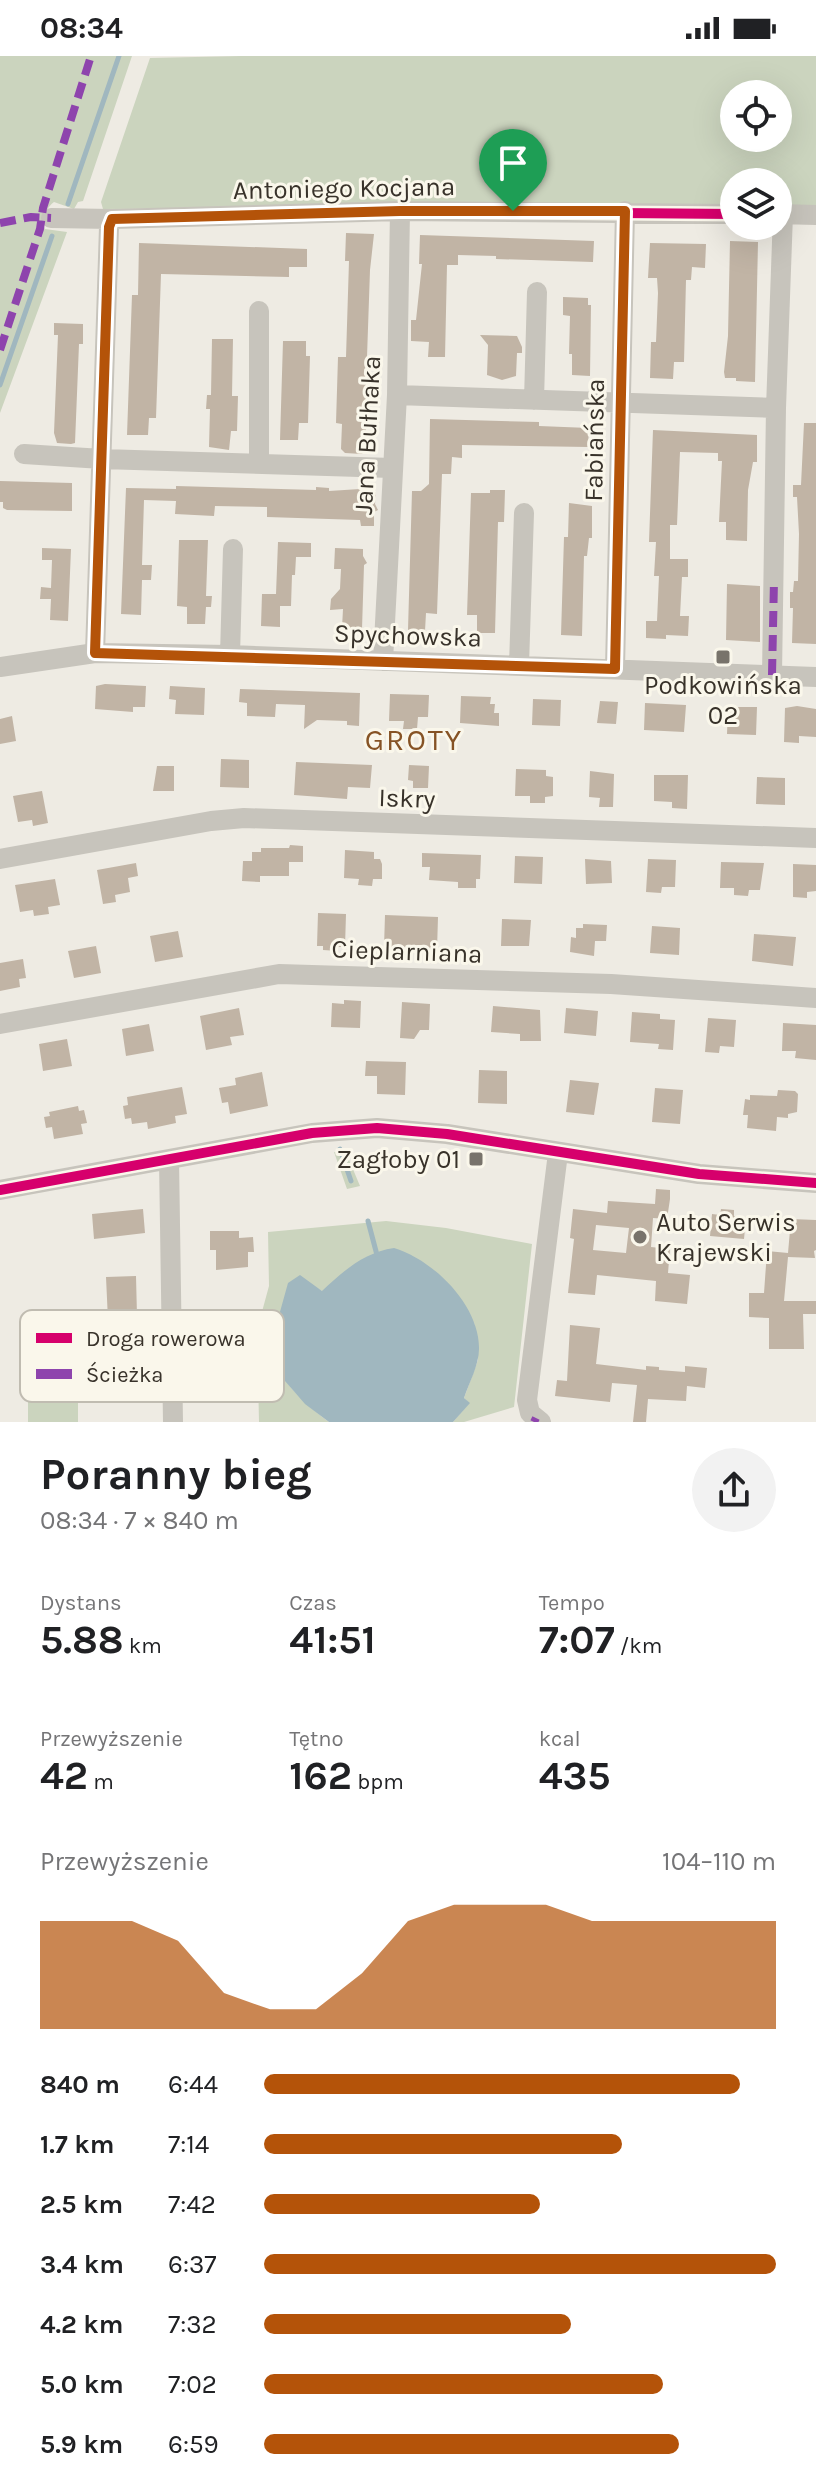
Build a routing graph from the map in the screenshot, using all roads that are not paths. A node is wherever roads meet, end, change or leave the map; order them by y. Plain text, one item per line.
1 (400, 211) junction
2 (625, 211) junction
3 (720, 214) edge
4 (792, 214) edge
5 (816, 215) edge
6 (51, 218) dead end
7 (112, 219) junction
8 (779, 240) edge
9 (537, 292) dead end
10 (259, 311) dead end
11 (397, 395) junction
12 (534, 400) junction
13 (620, 403) junction
14 (776, 408) junction
15 (24, 454) dead end
16 (102, 459) junction
17 (259, 463) junction
18 (392, 468) junction
19 (524, 513) dead end
20 (233, 549) dead end
21 (95, 653) junction
22 (230, 655) junction
23 (383, 661) junction
24 (519, 665) junction
25 (0, 667) edge
26 (615, 669) junction
27 (772, 675) junction
28 (816, 677) edge
29 (816, 838) edge
30 (0, 859) edge
31 (816, 998) edge
32 (0, 1024) edge
33 (558, 1153) junction
34 (169, 1159) junction
35 (816, 1183) edge
36 (0, 1190) edge
37 (171, 1310) edge
38 (173, 1402) edge
39 (536, 1418) edge
40 (173, 1422) edge

1 - 2 street, Antoniego Kocjana
1 - 7 street, Antoniego Kocjana
1 - 11 street, Jana Bułhaka
2 - 3 street, Antoniego Kocjana
2 - 13 street, Fabiańska
4 - 5 street
6 - 7 street, Antoniego Kocjana
7 - 16 street
8 - 14 street
9 - 12 street
10 - 17 street
11 - 12 street
11 - 18 street, Jana Bułhaka
12 - 13 street
13 - 14 street
13 - 26 street, Fabiańska
14 - 27 street
15 - 16 street
16 - 17 street
16 - 21 street
17 - 18 street
18 - 23 street, Jana Bułhaka
19 - 24 street
20 - 22 street
21 - 22 street, Spychowska
21 - 25 street, Spychowska
22 - 23 street, Spychowska
23 - 24 street, Spychowska
24 - 26 street, Spychowska
26 - 27 street, Spychowska
27 - 28 street, Spychowska
29 - 30 street, Iskry
31 - 32 street, Cieplarniana
33 - 34 street
33 - 35 street
33 - 39 street
34 - 36 street
34 - 37 street
38 - 40 street

